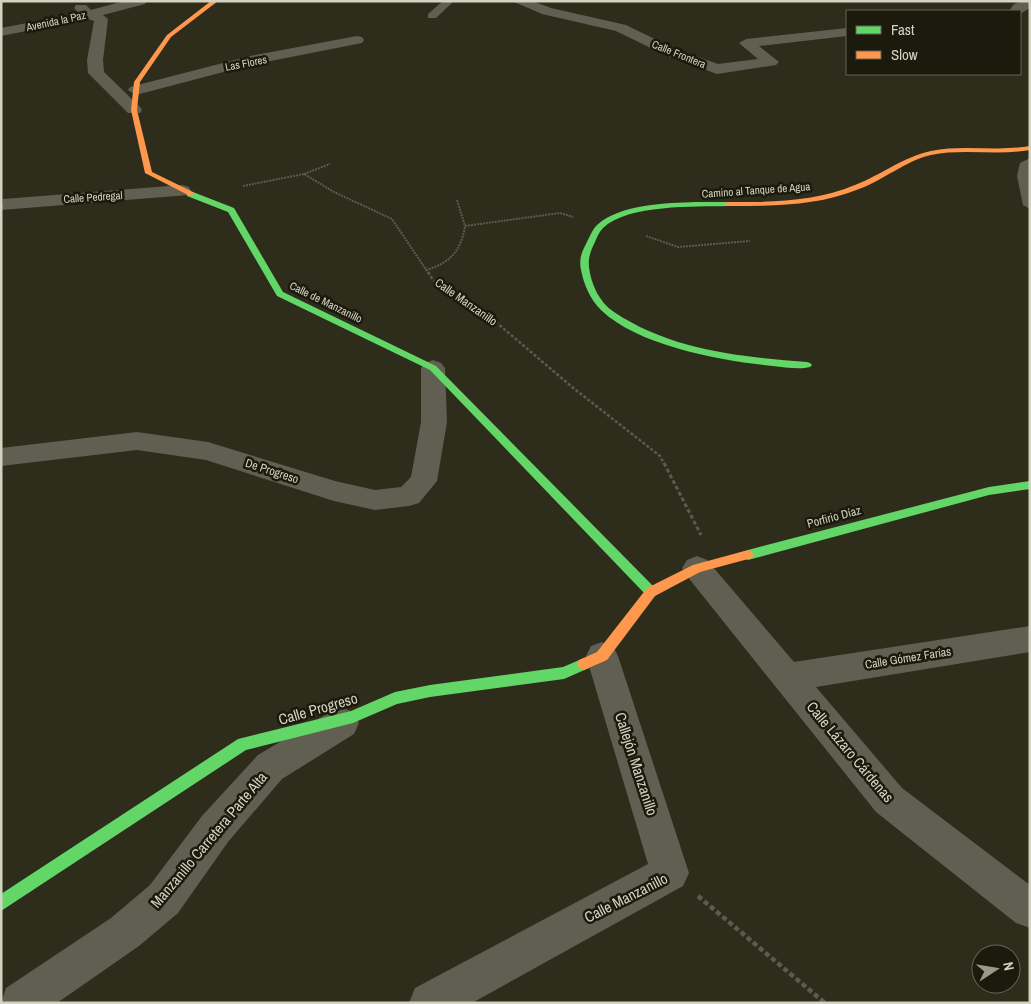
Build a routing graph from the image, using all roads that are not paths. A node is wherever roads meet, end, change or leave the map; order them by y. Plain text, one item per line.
1 (73, 1) edge
2 (140, 1) edge
3 (215, 1) edge
4 (449, 1) edge
5 (519, 1) edge
6 (1030, 3) edge
7 (1017, 10) edge
8 (89, 15) junction
9 (432, 16) dead end
10 (1, 32) edge
11 (846, 32) edge
12 (357, 40) dead end
13 (136, 90) junction
14 (134, 110) junction
15 (1030, 148) edge
16 (1030, 162) edge
17 (182, 191) junction
18 (1030, 204) edge
19 (4, 205) dead end
20 (808, 365) dead end
21 (433, 368) junction
22 (1, 457) edge
23 (1030, 485) edge
24 (697, 568) junction
25 (651, 592) junction
26 (1030, 639) edge
27 (602, 656) junction
28 (787, 677) junction
29 (353, 717) junction
30 (670, 873) joint
31 (1, 903) edge
32 (1030, 909) edge
33 (21, 1003) edge
34 (430, 1003) edge

1 - 8 street
2 - 8 street, Avenida la Paz
3 - 13 street, Calle de Manzanillo
4 - 9 lane
5 - 11 street, Calle Frontera
6 - 7 street
8 - 10 street, Avenida la Paz
8 - 14 street
12 - 13 street, Las Flores
13 - 14 street, Calle de Manzanillo
14 - 17 street, Calle de Manzanillo
15 - 20 street, Camino al Tanque de Agua
16 - 18 lane
17 - 19 street, Calle Pedregal
17 - 21 street, Calle de Manzanillo
21 - 22 street, De Progreso
21 - 25 street, Calle de Manzanillo
23 - 24 street, Porfirio Díaz
24 - 25 street, Porfirio Díaz
24 - 28 street, Calle Lázaro Cárdenas
25 - 27 street, Calle Progreso
26 - 28 street, Calle Gómez Farías
27 - 29 street, Calle Progreso
27 - 30 street, Callejón Manzanillo
28 - 32 street, Calle Lázaro Cárdenas
29 - 31 street, Calle Progreso
29 - 33 street, Manzanillo Carretera Parte Alta
30 - 34 street, Calle Manzanillo

